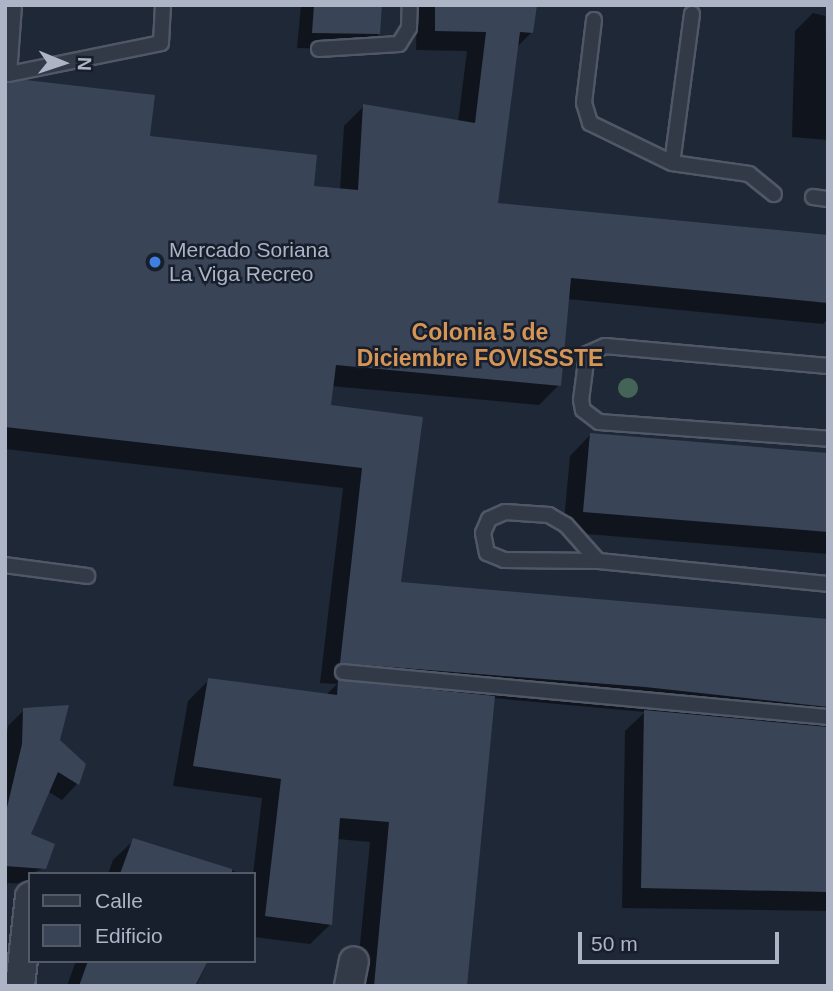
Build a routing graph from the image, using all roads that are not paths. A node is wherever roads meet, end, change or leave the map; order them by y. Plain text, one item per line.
1 (13, 5) edge
2 (163, 5) edge
3 (410, 5) edge
4 (692, 14) dead end
5 (594, 20) dead end
6 (319, 49) dead end
7 (672, 163) junction
8 (774, 194) dead end
9 (813, 197) dead end
10 (828, 199) edge
11 (828, 366) edge
12 (828, 439) edge
13 (598, 561) junction
14 (5, 565) edge
15 (87, 576) dead end
16 (828, 584) edge
17 (343, 672) dead end
18 (828, 717) edge
19 (28, 900) edge
20 (20, 986) edge

1 - 2 lane
3 - 6 lane
4 - 7 lane
5 - 7 lane
7 - 8 lane
9 - 10 lane
11 - 12 lane
13 - 13 lane
13 - 16 lane
14 - 15 lane
17 - 18 lane
19 - 20 street

